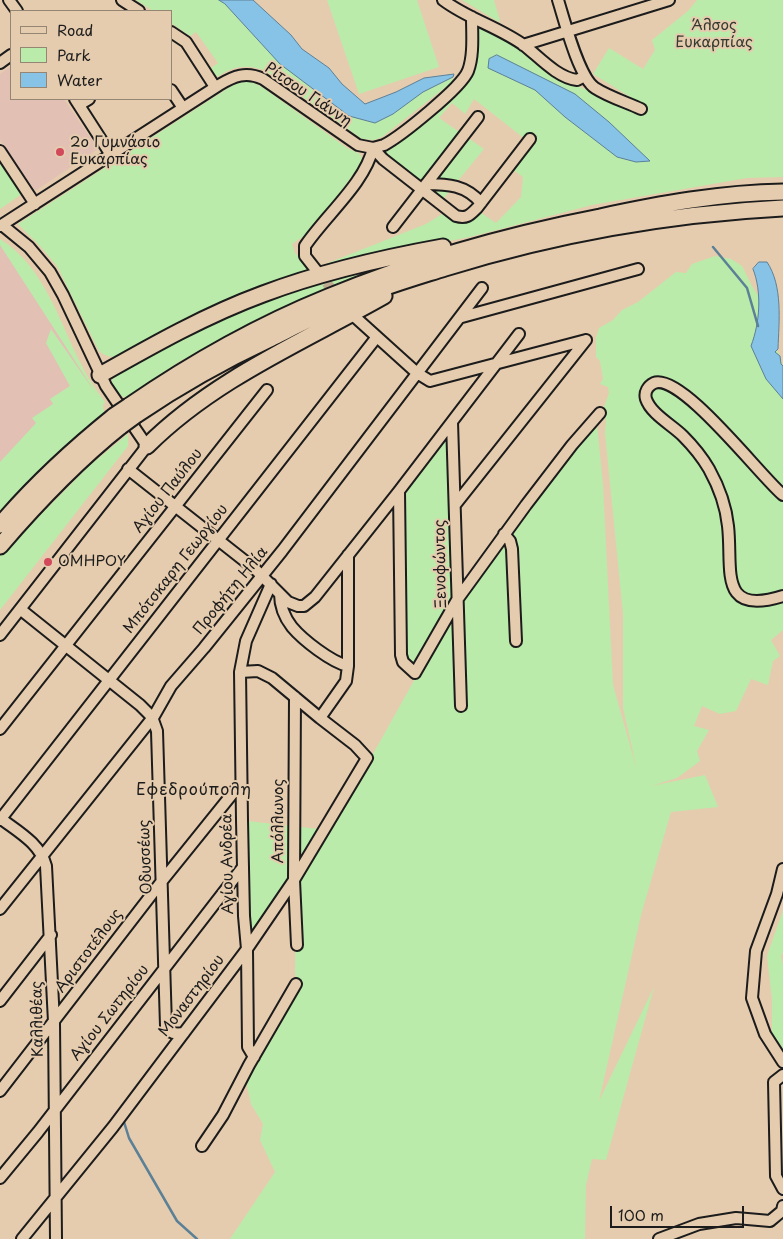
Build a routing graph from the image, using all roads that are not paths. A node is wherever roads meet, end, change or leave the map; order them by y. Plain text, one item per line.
1 (443, 0) edge
2 (558, 0) edge
3 (669, 0) edge
4 (472, 17) junction
5 (568, 32) junction
6 (172, 33) edge
7 (524, 45) junction
8 (585, 76) junction
9 (215, 88) junction
10 (172, 92) edge
11 (77, 102) edge
12 (183, 108) junction
13 (641, 109) dead end
14 (478, 118) dead end
15 (530, 139) dead end
16 (373, 148) junction
17 (0, 151) edge
18 (112, 155) junction
19 (424, 187) junction
20 (783, 192) edge
21 (481, 203) junction
22 (35, 204) junction
23 (783, 208) edge
24 (1, 226) edge
25 (555, 226) junction
26 (393, 227) dead end
27 (638, 269) dead end
28 (316, 270) tunnel mouth
29 (418, 276) junction
30 (482, 288) dead end
31 (462, 316) junction
32 (355, 317) dead end
33 (519, 334) dead end
34 (376, 338) junction
35 (497, 364) junction
36 (417, 373) junction
37 (100, 375) junction
38 (267, 390) dead end
39 (132, 410) junction
40 (600, 413) dead end
41 (118, 421) junction
42 (452, 422) junction
43 (147, 446) junction
44 (128, 468) junction
45 (399, 491) junction
46 (783, 495) edge
47 (176, 505) junction
48 (455, 505) junction
49 (0, 525) edge
50 (504, 534) junction
51 (218, 539) junction
52 (0, 546) edge
53 (348, 555) junction
54 (262, 576) junction
55 (271, 584) junction
56 (280, 593) junction
57 (783, 596) edge
58 (457, 600) junction
59 (20, 609) junction
60 (0, 635) edge
61 (516, 641) dead end
62 (65, 646) junction
63 (348, 666) junction
64 (240, 672) junction
65 (109, 679) junction
66 (295, 697) junction
67 (461, 706) dead end
68 (152, 718) junction
69 (320, 718) junction
70 (0, 729) edge
71 (241, 783) junction
72 (0, 819) edge
73 (43, 856) junction
74 (243, 867) junction
75 (783, 869) edge
76 (294, 880) junction
77 (162, 881) junction
78 (0, 909) edge
79 (51, 935) junction
80 (297, 945) dead end
81 (247, 949) junction
82 (164, 967) junction
83 (296, 984) dead end
84 (0, 1001) edge
85 (54, 1022) junction
86 (184, 1032) junction
87 (254, 1056) junction
88 (783, 1062) edge
89 (783, 1075) edge
90 (0, 1091) edge
91 (55, 1109) junction
92 (202, 1146) dead end
93 (0, 1178) edge
94 (783, 1189) edge
95 (55, 1197) junction
96 (783, 1206) edge
97 (22, 1239) edge
98 (56, 1239) edge
99 (659, 1239) edge

1 - 4 street
2 - 5 street
3 - 5 street
4 - 7 street
4 - 16 street
5 - 7 street
5 - 8 street
6 - 9 street
7 - 8 street
8 - 13 street
9 - 12 street, Ρίτσου Γιάννη
9 - 16 street, Ρίτσου Γιάννη
10 - 12 street
11 - 18 street
12 - 18 street, Ρίτσου Γιάννη
14 - 19 street
15 - 21 street
16 - 19 street
16 - 28 street
17 - 22 street
18 - 22 street, Ρίτσου Γιάννη
19 - 21 street
19 - 21 street
19 - 26 street
20 - 25 highway
22 - 24 street, Ρίτσου Γιάννη
23 - 29 highway
24 - 37 street
25 - 37 highway
25 - 39 highway
27 - 31 street
29 - 39 highway
29 - 43 highway
30 - 31 street, Προφήτη Ηλία
31 - 36 street, Προφήτη Ηλία
32 - 34 street
33 - 35 street
34 - 36 street
34 - 51 street, Μπότσκαρη Γεωργίου
35 - 36 street
35 - 42 street
35 - 48 street
36 - 54 street, Προφήτη Ηλία
37 - 43 street
38 - 47 street, Αγίου Παύλου
39 - 41 highway, bridge
40 - 50 street
41 - 49 highway
41 - 52 highway
42 - 45 street
42 - 48 street, Ξενοφώντος
43 - 44 street
44 - 47 street
44 - 59 street
45 - 53 street
45 - 58 street
46 - 57 street
47 - 51 street
47 - 62 street, Αγίου Παύλου
48 - 58 street, Ξενοφώντος
50 - 58 street
50 - 61 street
51 - 54 street
51 - 65 street, Μπότσκαρη Γεωργίου
53 - 56 street
53 - 63 street
54 - 55 street
54 - 68 street, Προφήτη Ηλία
55 - 56 street
55 - 64 street, Αγίου Ανδρέα
56 - 63 street
58 - 67 street, Ξενοφώντος
59 - 60 street
59 - 62 street
62 - 65 street
62 - 70 street, Αγίου Παύλου
63 - 69 street
64 - 66 street
64 - 71 street, Αγίου Ανδρέα
65 - 68 street
65 - 72 street, Μπότσκαρη Γεωργίου
66 - 69 street
66 - 76 street, Απόλλωνος
68 - 73 street, Προφήτη Ηλία
68 - 77 street, Οδυσσέως
69 - 76 street, Μοναστηρίου
71 - 74 street, Αγίου Ανδρέα
71 - 77 street, Αριστοτέλους
72 - 73 street
73 - 78 street, Προφήτη Ηλία
73 - 79 street, Καλλιθέας
74 - 81 street, Αγίου Ανδρέα
74 - 82 street, Αγίου Σωτηρίου
75 - 88 street
76 - 80 street, Απόλλωνος
76 - 81 street, Μοναστηρίου
77 - 82 street, Οδυσσέως
77 - 85 street, Αριστοτέλους
79 - 84 street
79 - 85 street, Καλλιθέας
81 - 86 street, Μοναστηρίου
81 - 87 street, Αγίου Ανδρέα
82 - 86 street, Οδυσσέως
82 - 91 street, Αγίου Σωτηρίου
83 - 87 street
85 - 90 street, Αριστοτέλους
85 - 91 street, Καλλιθέας
86 - 95 street, Μοναστηρίου
87 - 92 street
89 - 94 street
91 - 93 street, Αγίου Σωτηρίου
91 - 95 street, Καλλιθέας
95 - 97 street, Μοναστηρίου
95 - 98 street, Καλλιθέας
96 - 99 street

